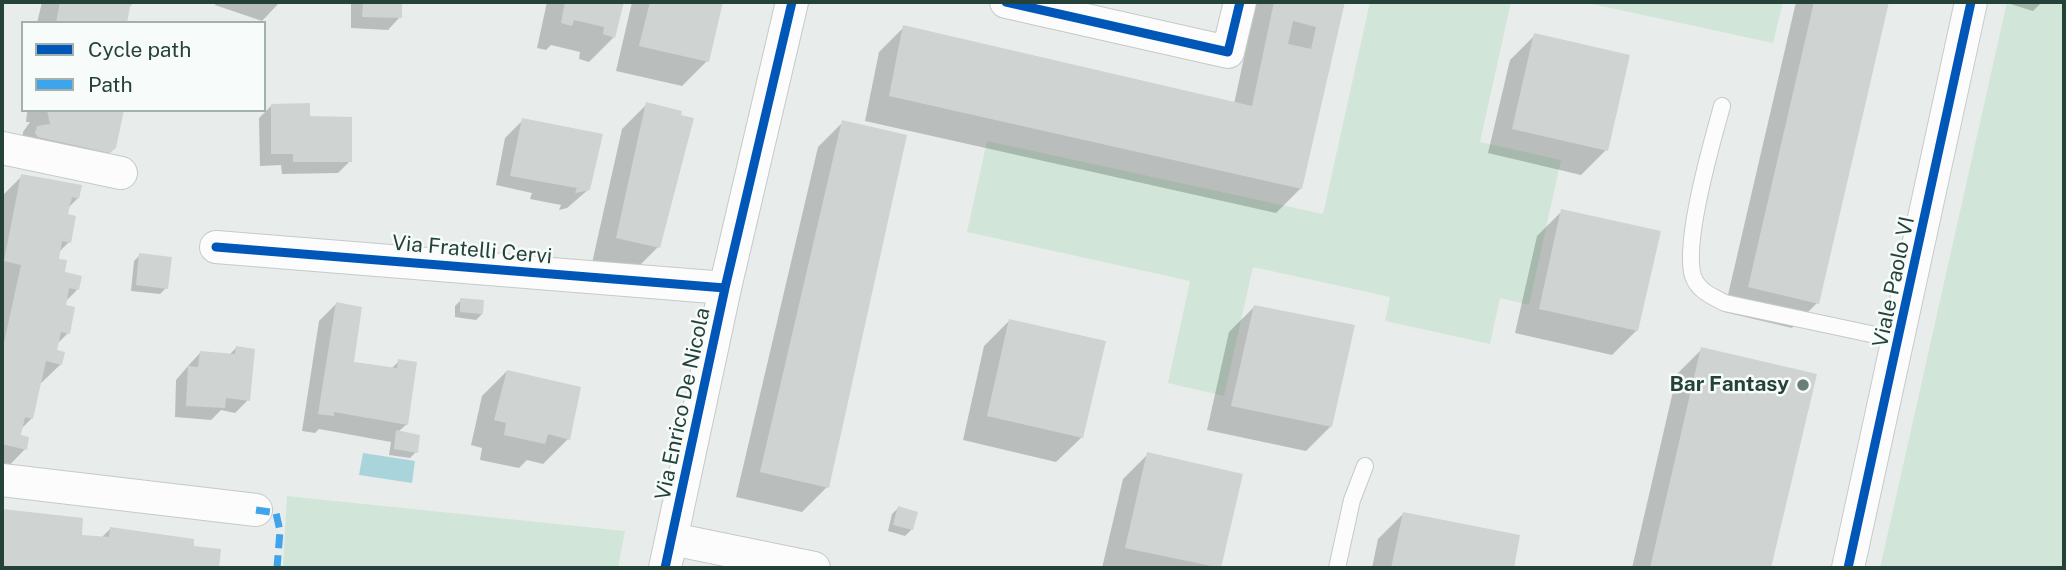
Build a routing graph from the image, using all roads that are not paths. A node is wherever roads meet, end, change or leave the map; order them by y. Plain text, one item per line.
1 (792, 2) edge
2 (1006, 2) edge
3 (1240, 2) edge
4 (1971, 2) edge
5 (1723, 106) dead end
6 (2, 148) edge
7 (121, 173) dead end
8 (216, 247) dead end
9 (726, 288) junction
10 (1899, 340) junction
11 (1365, 466) dead end
12 (2, 480) edge
13 (256, 510) dead end
14 (668, 554) edge
15 (814, 568) edge
16 (1337, 568) edge
17 (1848, 568) edge

1 - 9 street, Via Enrico De Nicola
2 - 3 street
4 - 10 street, Viale Paolo VI
5 - 10 lane
6 - 7 street
8 - 9 street, Via Fratelli Cervi
9 - 14 street, Via Enrico De Nicola
10 - 17 street, Viale Paolo VI
11 - 16 lane
12 - 13 street
14 - 15 street

